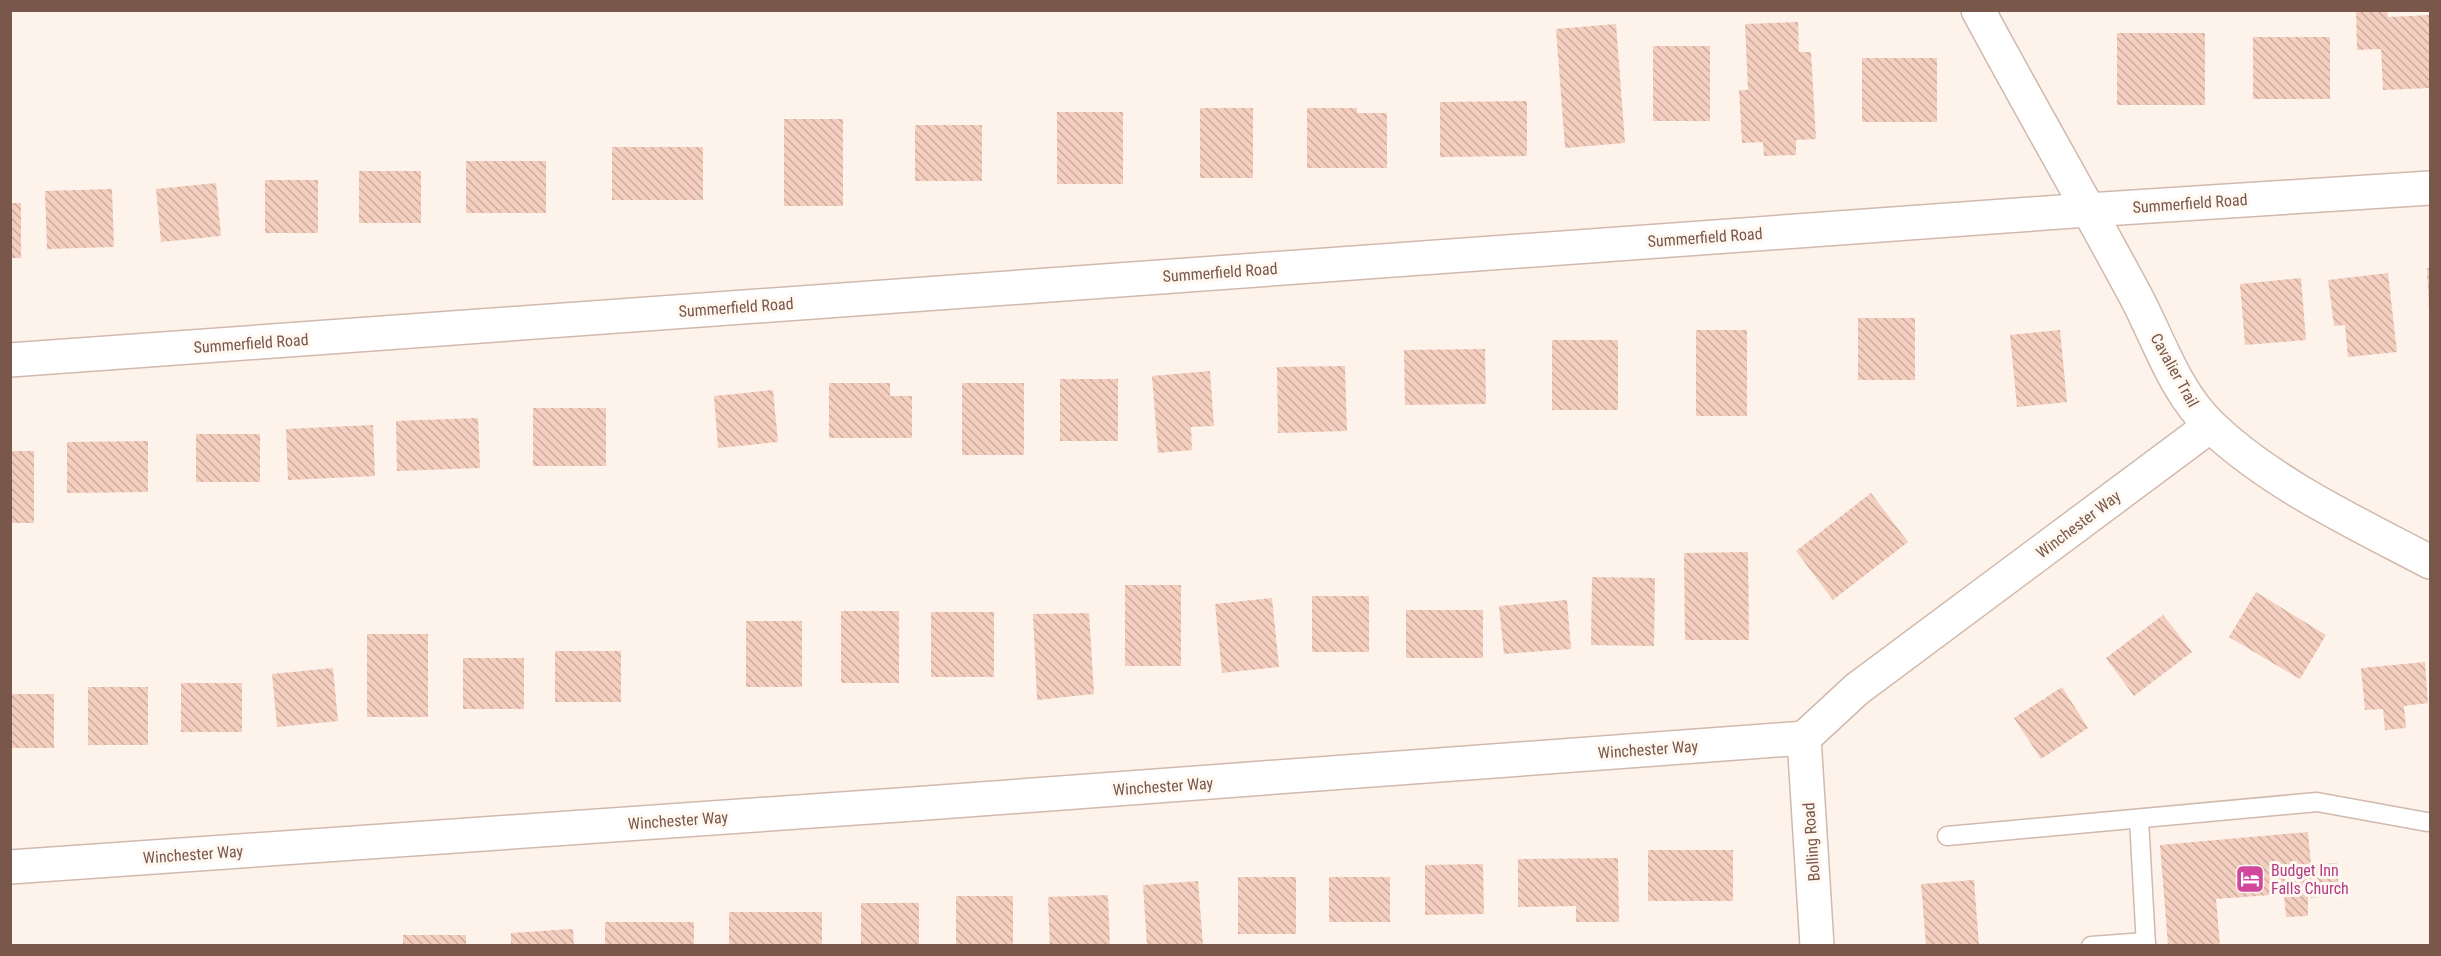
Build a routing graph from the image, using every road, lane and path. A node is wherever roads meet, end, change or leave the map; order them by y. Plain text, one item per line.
1 (1978, 10) edge
2 (2430, 188) edge
3 (2088, 210) junction
4 (10, 360) edge
5 (2210, 426) junction
6 (2430, 562) edge
7 (1804, 738) junction
8 (2139, 819) junction
9 (2427, 822) dead end
10 (1947, 836) dead end
11 (10, 867) edge
12 (2146, 944) edge
13 (1817, 945) edge
14 (2091, 945) edge

1 - 3 street, Cavalier Trail
2 - 3 street, Summerfield Road
3 - 4 street, Summerfield Road
3 - 5 street, Cavalier Trail
5 - 6 street, Cavalier Trail
5 - 7 street, Winchester Way
7 - 11 street, Winchester Way
7 - 13 street, Bolling Road
8 - 9 lane
8 - 10 lane
8 - 12 lane
12 - 14 lane

